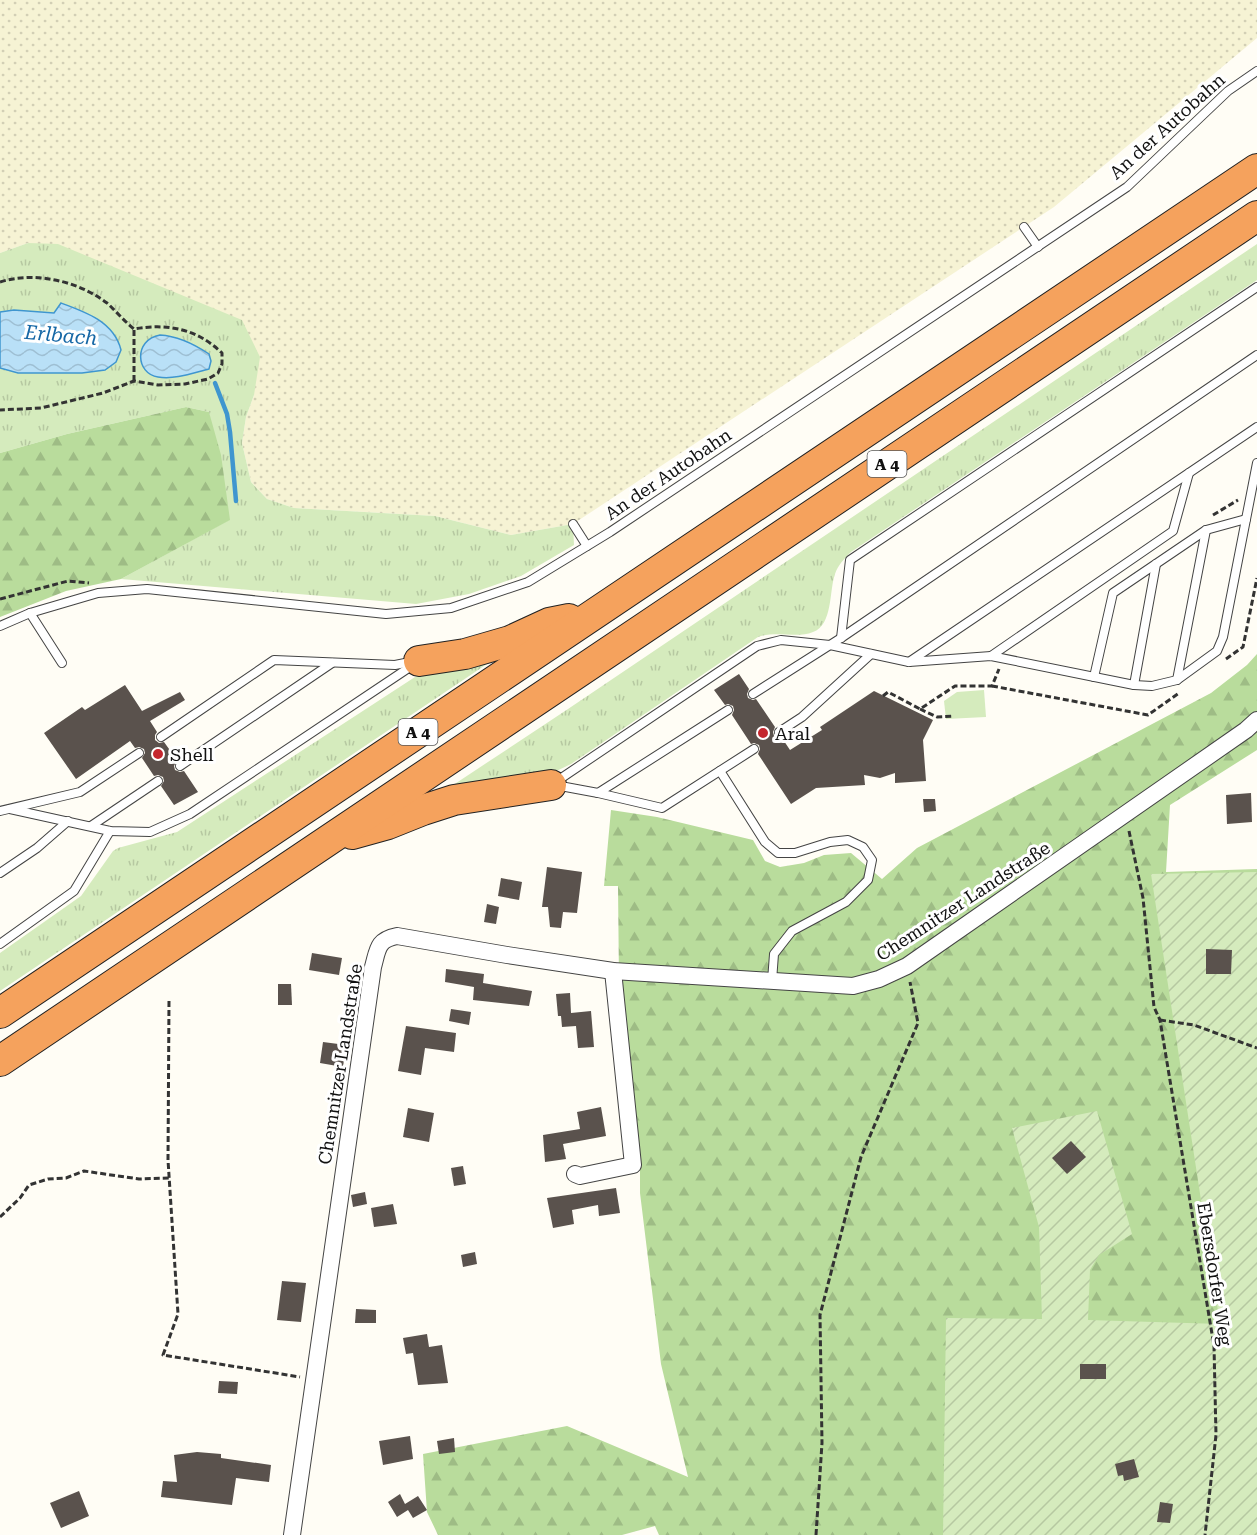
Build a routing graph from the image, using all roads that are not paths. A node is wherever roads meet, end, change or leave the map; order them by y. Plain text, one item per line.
1 (1257, 71) edge
2 (1257, 169) edge
3 (1257, 216) edge
4 (1024, 227) dead end
5 (1038, 247) junction
6 (1257, 286) edge
7 (1257, 355) edge
8 (1257, 427) edge
9 (1257, 463) edge
10 (1189, 473) junction
11 (1246, 519) junction
12 (573, 524) dead end
13 (1206, 530) junction
14 (587, 546) junction
15 (1156, 564) junction
16 (30, 613) junction
17 (595, 614) junction
18 (0, 626) edge
19 (841, 638) junction
20 (830, 645) junction
21 (871, 654) junction
22 (991, 656) junction
23 (419, 661) junction
24 (909, 662) junction
25 (62, 663) dead end
26 (333, 663) junction
27 (1094, 677) junction
28 (1177, 680) junction
29 (1134, 685) junction
30 (753, 694) dead end
31 (728, 710) dead end
32 (1257, 720) edge
33 (778, 732) dead end
34 (161, 737) dead end
35 (754, 748) dead end
36 (139, 753) dead end
37 (180, 766) dead end
38 (720, 771) junction
39 (158, 781) dead end
40 (551, 785) junction
41 (598, 793) junction
42 (10, 809) junction
43 (0, 812) edge
44 (68, 821) junction
45 (91, 826) junction
46 (110, 831) junction
47 (326, 842) junction
48 (0, 873) edge
49 (0, 944) edge
50 (613, 971) junction
51 (772, 981) junction
52 (0, 1013) edge
53 (0, 1061) edge
54 (574, 1174) dead end
55 (292, 1535) edge

1 - 5 lane, An der Autobahn
2 - 17 highway, A 4
3 - 47 highway, A 4
4 - 5 lane
5 - 14 lane, An der Autobahn
6 - 19 lane
7 - 19 lane
8 - 10 lane
9 - 11 lane
10 - 22 lane
10 - 24 lane
11 - 13 lane
11 - 28 lane
12 - 14 lane
13 - 15 lane
13 - 28 lane
14 - 16 lane, An der Autobahn
15 - 27 lane
15 - 29 lane
16 - 18 lane, An der Autobahn
16 - 25 lane
17 - 23 highway
17 - 52 highway, A 4
19 - 20 lane
20 - 21 lane
20 - 30 lane
20 - 40 lane
21 - 24 lane
21 - 33 lane
22 - 24 lane
22 - 27 lane
23 - 26 lane
23 - 46 lane
26 - 34 lane
26 - 37 lane
27 - 29 lane
28 - 29 lane
31 - 41 lane
32 - 51 street, Chemnitzer Landstraße
35 - 38 lane
36 - 42 lane
38 - 41 lane
38 - 51 lane
39 - 45 lane
40 - 41 lane
40 - 47 highway
42 - 43 lane
42 - 44 lane
44 - 45 lane
44 - 48 lane
45 - 46 lane
46 - 49 lane
47 - 53 highway, A 4
50 - 51 street, Chemnitzer Landstraße
50 - 54 street
50 - 55 street, Chemnitzer Landstraße

